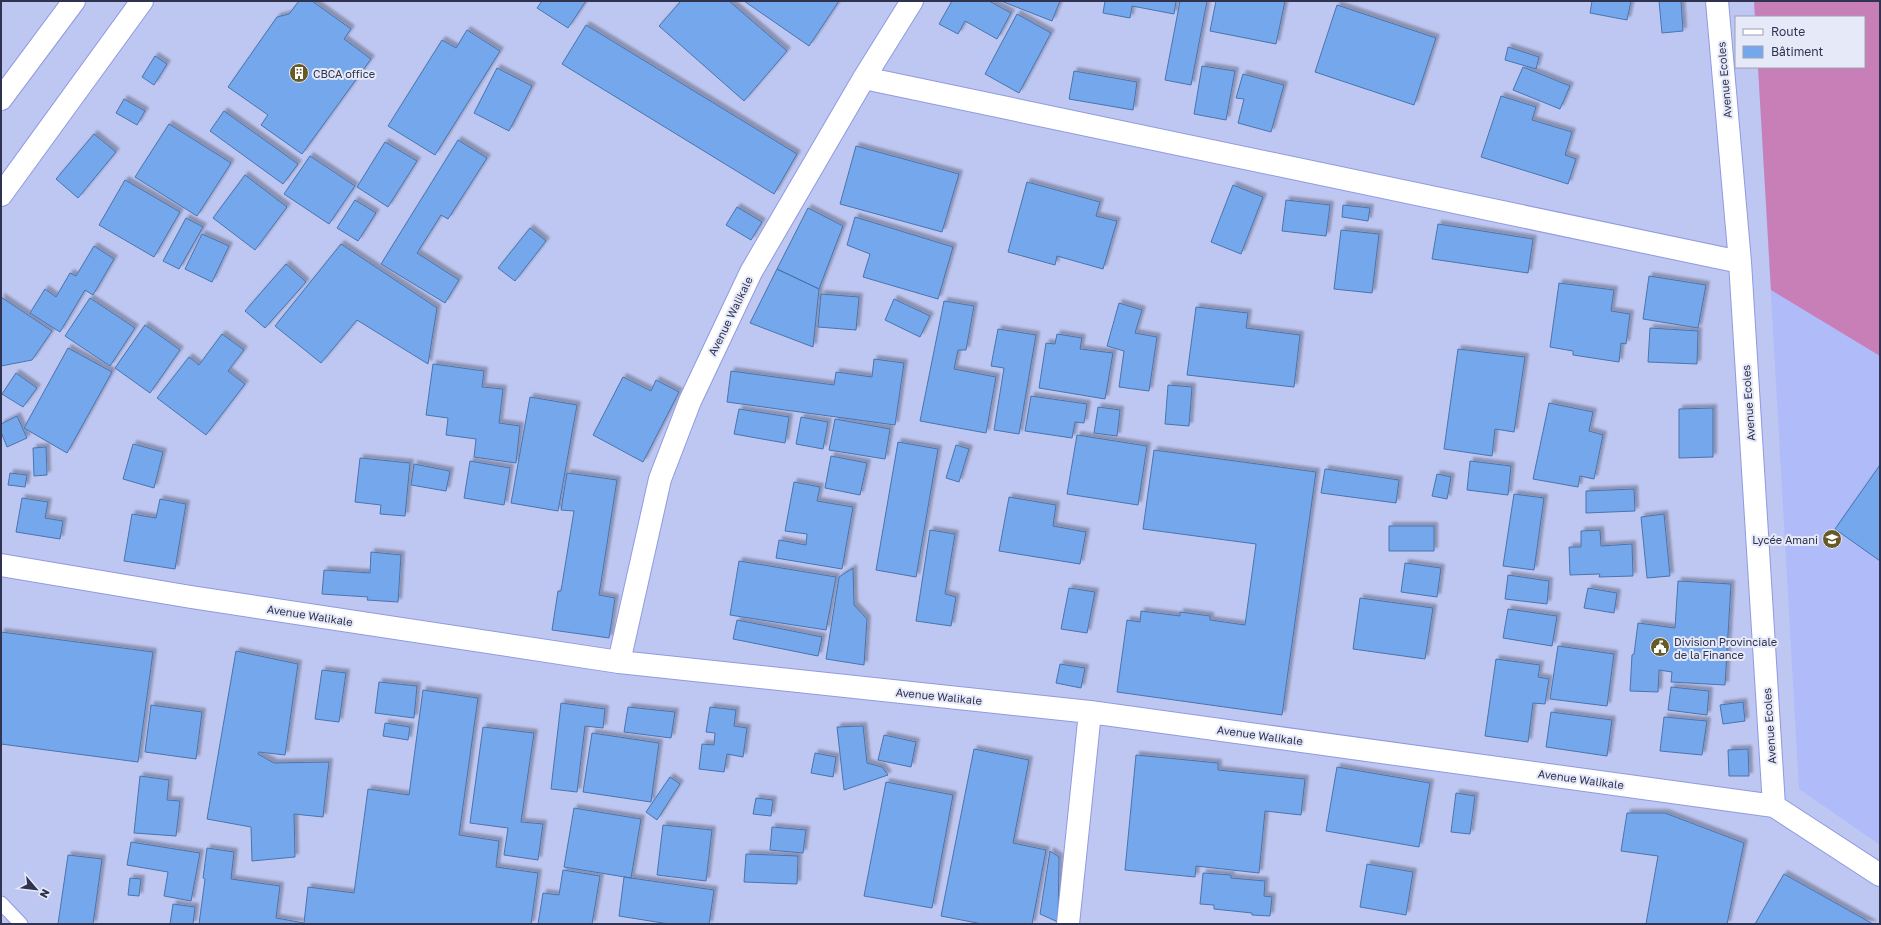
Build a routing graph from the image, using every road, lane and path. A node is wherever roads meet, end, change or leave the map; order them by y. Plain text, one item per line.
1 (74, 1) edge
2 (142, 1) edge
3 (912, 1) edge
4 (1716, 1) edge
5 (864, 78) junction
6 (1, 99) edge
7 (1, 195) edge
8 (1740, 262) junction
9 (1, 566) edge
10 (619, 662) junction
11 (1090, 712) junction
12 (1774, 806) junction
13 (1880, 875) edge
14 (1, 903) edge
15 (21, 924) edge
16 (1068, 924) edge

1 - 6 street
2 - 7 street
3 - 5 street, Avenue Walikale
4 - 8 street, Avenue Ecoles
5 - 8 street
5 - 10 street, Avenue Walikale
8 - 12 street, Avenue Ecoles
9 - 10 street, Avenue Walikale
10 - 11 street, Avenue Walikale
11 - 12 street, Avenue Walikale
11 - 16 street
12 - 13 street, Avenue Walikale
14 - 15 lane

